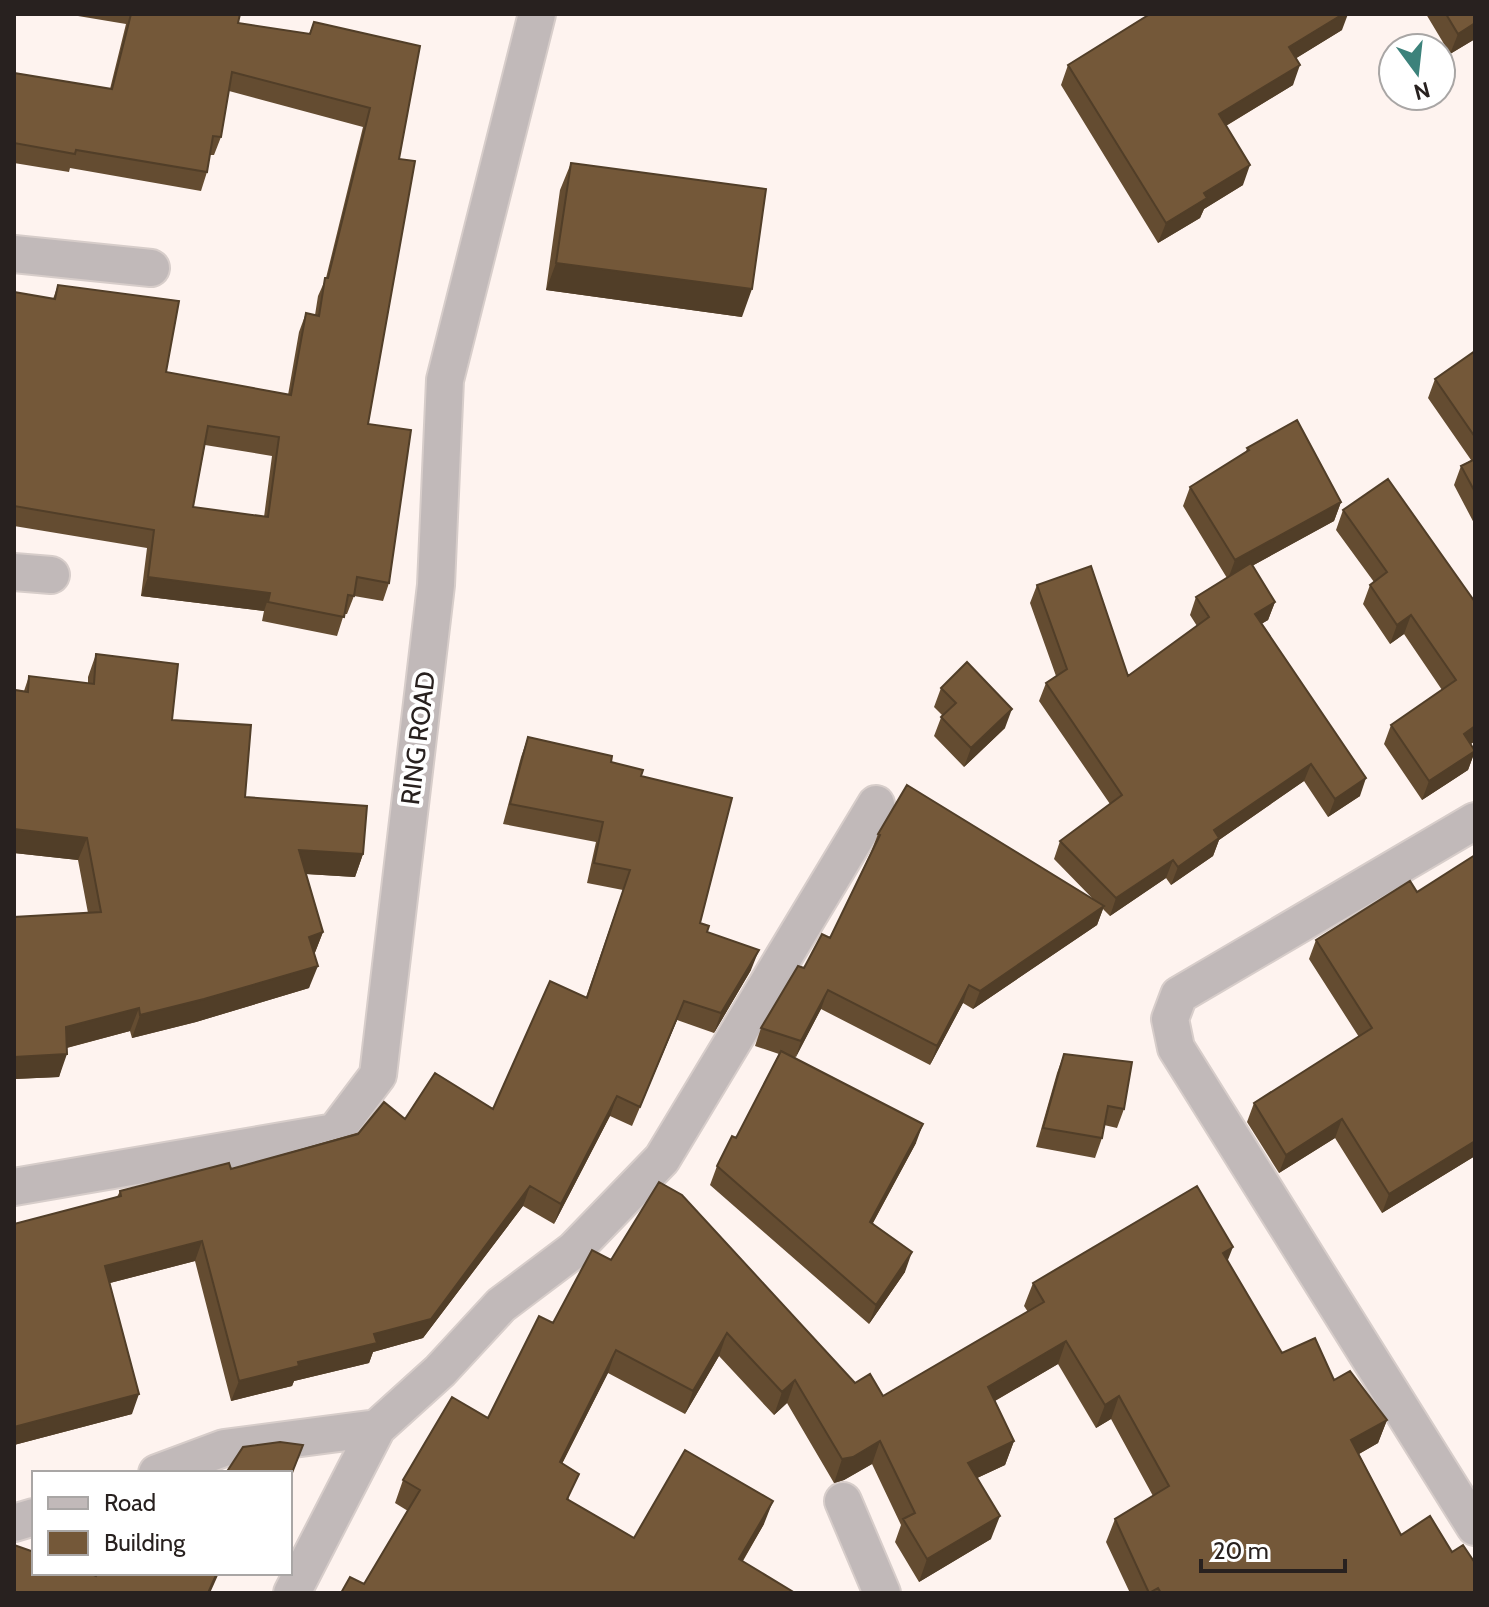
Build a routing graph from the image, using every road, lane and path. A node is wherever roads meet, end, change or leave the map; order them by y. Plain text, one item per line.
1 (537, 14) edge
2 (14, 254) edge
3 (151, 268) dead end
4 (14, 572) edge
5 (51, 575) dead end
6 (876, 804) dead end
7 (1475, 821) edge
8 (14, 1187) edge
9 (377, 1428) junction
10 (162, 1471) edge
11 (843, 1501) dead end
12 (1475, 1527) edge
13 (292, 1593) edge
14 (882, 1593) edge

1 - 8 street, RING ROAD
2 - 3 street
4 - 5 street
6 - 9 street
7 - 12 street
9 - 10 street
9 - 13 street
11 - 14 street

